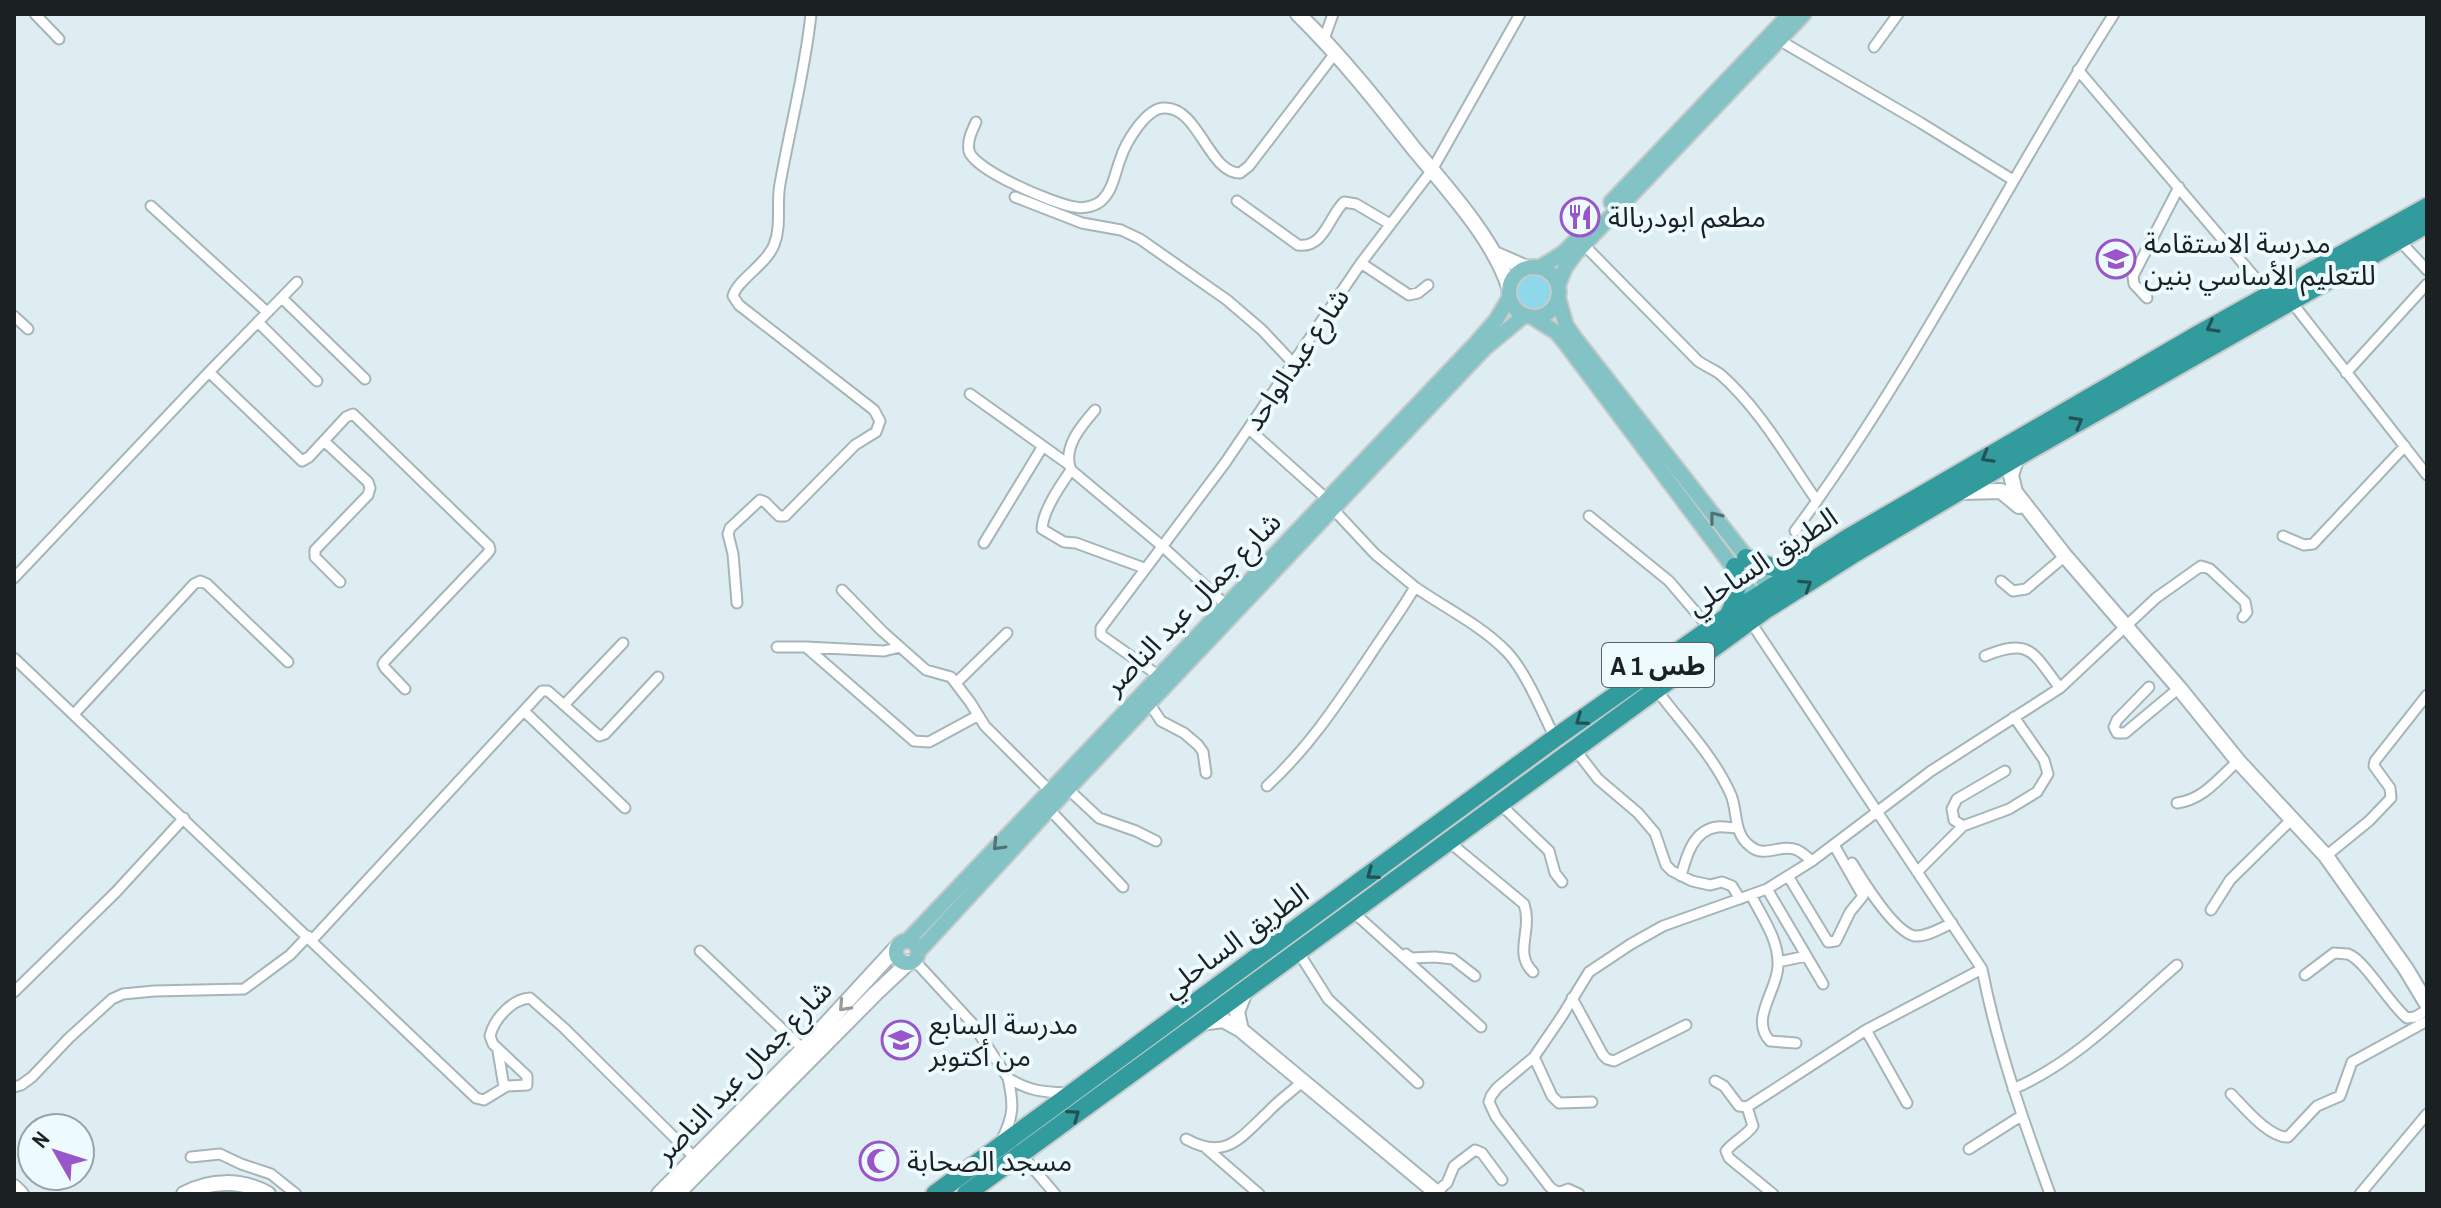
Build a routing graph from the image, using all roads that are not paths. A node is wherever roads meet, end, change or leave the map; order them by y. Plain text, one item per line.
1 (35, 14) edge
2 (811, 14) edge
3 (1298, 14) edge
4 (1333, 14) edge
5 (1520, 14) edge
6 (1790, 14) edge
7 (1804, 14) edge
8 (1898, 14) edge
9 (2114, 14) edge
10 (59, 39) dead end
11 (1324, 39) junction
12 (1779, 40) junction
13 (1874, 47) dead end
14 (1336, 52) junction
15 (2078, 70) junction
16 (976, 122) dead end
17 (1432, 170) junction
18 (2013, 180) junction
19 (2179, 187) junction
20 (1015, 197) dead end
21 (1237, 201) dead end
22 (151, 206) dead end
23 (2427, 207) edge
24 (1390, 224) junction
25 (2427, 224) edge
26 (2399, 239) junction
27 (1584, 245) junction
28 (1497, 255) junction
29 (1361, 263) junction
30 (1533, 268) junction
31 (2427, 270) edge
32 (297, 282) dead end
33 (2427, 284) edge
34 (1428, 285) dead end
35 (1558, 291) junction
36 (1509, 292) junction
37 (2270, 295) junction
38 (282, 298) junction
39 (2147, 298) dead end
40 (2290, 300) junction
41 (267, 312) junction
42 (14, 316) edge
43 (1528, 316) junction
44 (258, 322) junction
45 (28, 329) dead end
46 (2169, 361) junction
47 (1293, 363) junction
48 (209, 372) junction
49 (2346, 373) junction
50 (365, 379) dead end
51 (317, 381) dead end
52 (970, 394) dead end
53 (1095, 410) dead end
54 (1249, 429) junction
55 (324, 441) junction
56 (1043, 446) junction
57 (2405, 446) junction
58 (2017, 457) junction
59 (1070, 467) junction
60 (2427, 475) edge
61 (1958, 492) junction
62 (1817, 501) junction
63 (1330, 504) junction
64 (1589, 516) dead end
65 (1795, 531) dead end
66 (2048, 535) junction
67 (2283, 536) dead end
68 (984, 543) dead end
69 (1162, 546) junction
70 (2065, 556) junction
71 (1741, 562) junction
72 (1804, 565) junction
73 (1144, 568) junction
74 (14, 578) edge
75 (2001, 581) dead end
76 (340, 582) dead end
77 (1415, 587) junction
78 (842, 590) dead end
79 (1767, 600) junction
80 (737, 603) dead end
81 (1226, 605) junction
82 (1728, 616) junction
83 (2243, 617) dead end
84 (1750, 621) junction
85 (2126, 625) junction
86 (1710, 629) junction
87 (1007, 633) dead end
88 (623, 643) dead end
89 (777, 647) dead end
90 (806, 647) junction
91 (900, 647) junction
92 (1985, 656) dead end
93 (14, 658) edge
94 (288, 662) dead end
95 (1159, 676) junction
96 (658, 677) dead end
97 (956, 683) junction
98 (2149, 687) dead end
99 (2060, 688) junction
100 (2179, 688) junction
101 (405, 689) dead end
102 (1656, 689) junction
103 (2427, 695) edge
104 (1149, 703) junction
105 (564, 705) junction
106 (524, 711) junction
107 (74, 714) junction
108 (977, 716) junction
109 (2014, 717) junction
110 (1555, 738) junction
111 (1574, 748) junction
112 (2238, 761) junction
113 (2005, 771) dead end
114 (1206, 773) dead end
115 (1267, 786) dead end
116 (1068, 789) junction
117 (1050, 791) junction
118 (1499, 803) junction
119 (2177, 803) dead end
120 (625, 808) dead end
121 (1049, 809) junction
122 (1876, 811) junction
123 (184, 818) junction
124 (2292, 819) junction
125 (1963, 826) junction
126 (1737, 828) junction
127 (1156, 841) dead end
128 (1448, 841) junction
129 (1834, 845) junction
130 (2326, 856) junction
131 (1812, 861) junction
132 (1852, 863) dead end
133 (1917, 872) junction
134 (1681, 876) junction
135 (1788, 876) junction
136 (1562, 882) dead end
137 (1123, 887) dead end
138 (1767, 889) junction
139 (1751, 895) junction
140 (1740, 899) junction
141 (2211, 910) dead end
142 (1359, 917) junction
143 (1952, 923) junction
144 (310, 938) junction
145 (1297, 950) junction
146 (700, 951) dead end
147 (909, 953) junction
148 (1806, 956) junction
149 (1778, 962) junction
150 (2177, 965) dead end
151 (1982, 969) junction
152 (1533, 972) dead end
153 (2305, 975) dead end
154 (1475, 976) dead end
155 (1823, 984) dead end
156 (1247, 988) junction
157 (14, 992) edge
158 (1572, 998) junction
159 (2427, 1007) edge
160 (2427, 1021) edge
161 (1197, 1025) junction
162 (1686, 1025) dead end
163 (1481, 1027) dead end
164 (1241, 1030) junction
165 (1866, 1030) junction
166 (1796, 1043) dead end
167 (497, 1048) junction
168 (803, 1049) junction
169 (1534, 1057) junction
170 (1008, 1078) junction
171 (1715, 1081) dead end
172 (1302, 1082) junction
173 (1418, 1083) dead end
174 (14, 1087) edge
175 (504, 1087) junction
176 (2013, 1089) junction
177 (1075, 1093) junction
178 (2231, 1094) dead end
179 (1592, 1102) dead end
180 (1907, 1103) dead end
181 (1747, 1107) junction
182 (2427, 1114) edge
183 (2021, 1116) junction
184 (1186, 1139) dead end
185 (997, 1147) junction
186 (1206, 1148) junction
187 (1969, 1149) dead end
188 (1020, 1154) junction
189 (191, 1157) dead end
190 (694, 1157) junction
191 (1502, 1180) dead end
192 (14, 1187) edge
193 (1437, 1193) edge
194 (21, 1194) edge
195 (184, 1194) edge
196 (268, 1194) edge
197 (296, 1194) edge
198 (659, 1194) edge
199 (677, 1194) edge
200 (935, 1194) edge
201 (966, 1194) edge
202 (1055, 1194) edge
203 (1259, 1194) edge
204 (1579, 1194) edge
205 (1773, 1194) edge
206 (2050, 1194) edge
207 (2360, 1194) edge

1 - 10 street
2 - 80 street
3 - 11 street
4 - 11 street
5 - 17 street, شارع عبدالواحد
6 - 30 main road
7 - 12 main road
8 - 13 street
9 - 15 street
11 - 14 street
12 - 18 street
12 - 27 main road
14 - 16 street
14 - 17 street
15 - 18 street
15 - 19 street
17 - 24 street, شارع عبدالواحد
17 - 28 street
18 - 62 street
19 - 37 street
19 - 39 street
20 - 47 street
21 - 24 street
22 - 41 street
23 - 37 highway, الطريق الساحلي / A 1 طس
24 - 29 street, شارع عبدالواحد
25 - 26 highway, الطريق الساحلي
26 - 31 street
26 - 40 highway, الطريق الساحلي
27 - 35 main road
27 - 62 street
28 - 30 street
28 - 36 street
29 - 34 street
29 - 47 street, شارع عبدالواحد
30 - 35 main road
30 - 36 main road
32 - 38 street
33 - 49 street
35 - 43 main road
71 -> 35 main road
36 - 43 main road
36 - 63 main road, شارع جمال عبد الناصر
37 -> 46 highway, الطريق الساحلي / A 1 طس
38 - 41 street
38 - 50 street
40 - 46 highway, الطريق الساحلي
40 - 49 street
41 - 44 street
42 - 45 street
43 - 63 main road, شارع جمال عبد الناصر
43 - 71 main road
44 - 48 street
44 - 51 street
58 -> 46 highway, الطريق الساحلي
46 -> 72 highway, الطريق الساحلي / A 1 طس
47 - 54 street, شارع عبدالواحد
48 - 55 street
48 - 74 street
49 - 57 street
52 - 56 street
53 - 59 street
54 - 63 street
54 - 69 street, شارع عبدالواحد
55 - 76 street
55 - 101 street
56 - 59 street
56 - 68 street
57 - 60 street
57 - 67 street
58 - 61 highway, الطريق الساحلي
58 - 66 street
59 - 69 street
59 - 73 street
61 - 66 street
79 -> 61 highway, الطريق الساحلي
62 - 65 street
63 - 77 street
63 - 81 main road, شارع جمال عبد الناصر
63 - 104 main road, شارع جمال عبد الناصر
64 - 86 street
66 - 70 street
69 - 73 street, شارع عبدالواحد
69 - 81 street
70 - 75 street
70 - 85 street
71 - 72 highway
71 - 79 main road
71 - 82 highway
72 - 79 highway, الطريق الساحلي / A 1 طس
73 - 95 street, شارع عبدالواحد
77 - 110 street
77 - 115 street
78 - 91 street
79 - 82 highway, الطريق الساحلي / A 1 طس
79 - 84 highway, الطريق الساحلي
81 - 95 main road, شارع جمال عبد الناصر
82 - 86 highway, الطريق الساحلي / A 1 طس
83 - 85 street
84 - 102 highway, الطريق الساحلي
84 - 122 street
85 - 99 street
85 - 100 street
86 -> 110 highway, الطريق الساحلي / A 1 طس
87 - 97 street
88 - 105 street
89 - 90 street
90 - 91 street
90 - 108 street
91 - 97 street
92 - 99 street
93 - 107 street
94 - 107 street
95 - 117 main road, شارع جمال عبد الناصر
96 - 105 street
97 - 108 street
98 - 100 street
99 - 109 street
100 - 112 street
102 - 111 highway, الطريق الساحلي
102 - 126 street
103 - 130 street
104 - 114 street
104 - 116 main road, شارع جمال عبد الناصر
105 - 106 street
106 - 120 street
106 - 144 street
107 - 123 street
108 - 117 street
109 - 122 street
109 - 125 street
110 -> 177 highway, الطريق الساحلي / A 1 طس
111 - 118 highway, الطريق الساحلي
111 - 134 street
112 - 119 street
112 - 124 street
113 - 125 street
116 - 121 main road, شارع جمال عبد الناصر
116 - 127 street
117 -> 147 main road, شارع جمال عبد الناصر
118 - 128 highway, الطريق الساحلي
118 - 136 street
121 - 137 street
121 - 147 main road, شارع جمال عبد الناصر
122 - 129 street
122 - 133 street
123 - 144 street
123 - 157 street
124 - 130 street
124 - 141 street
125 - 133 street
126 - 131 street
126 - 134 street
128 - 142 highway, الطريق الساحلي
128 - 152 street
129 - 131 street
129 - 135 street
130 - 159 street
131 - 135 street
132 - 143 street
133 - 143 street
134 - 140 street
135 - 138 street
138 - 139 street
138 - 148 street
139 - 140 street
139 - 149 street
140 - 158 street
142 - 145 highway, الطريق الساحلي
142 - 154 street
142 - 163 street
143 - 151 street
144 - 174 street
144 - 175 street
145 - 156 highway, الطريق الساحلي
145 - 173 street
146 - 168 street
147 -> 168 street, شارع جمال عبد الناصر
147 - 170 street
147 - 199 street, شارع جمال عبد الناصر
148 - 149 street
148 - 155 street
149 - 166 street
150 - 176 street
151 - 165 street
151 - 176 street
153 - 159 street
156 - 161 highway, الطريق الساحلي
156 - 164 street
158 - 162 street
158 - 169 street
160 - 178 street
161 - 164 street
188 -> 161 highway, الطريق الساحلي
164 - 172 street
165 - 180 street
165 - 181 street
167 - 175 street
167 - 175 street
167 - 190 street
168 - 190 street, شارع جمال عبد الناصر
169 - 179 street
169 - 204 street
170 - 177 street
170 - 185 street
171 - 181 street
172 - 186 street
172 - 193 street
176 - 183 street
177 - 185 highway, الطريق الساحلي / A 1 طس
181 - 205 street
182 - 207 street
183 - 187 street
183 - 206 street
184 - 186 street
185 - 200 highway, الطريق الساحلي / A 1 طس
186 - 203 street
188 - 201 highway, الطريق الساحلي
188 - 202 street
189 - 197 street
190 - 198 street, شارع جمال عبد الناصر
191 - 193 street
192 - 194 street
195 - 196 street

